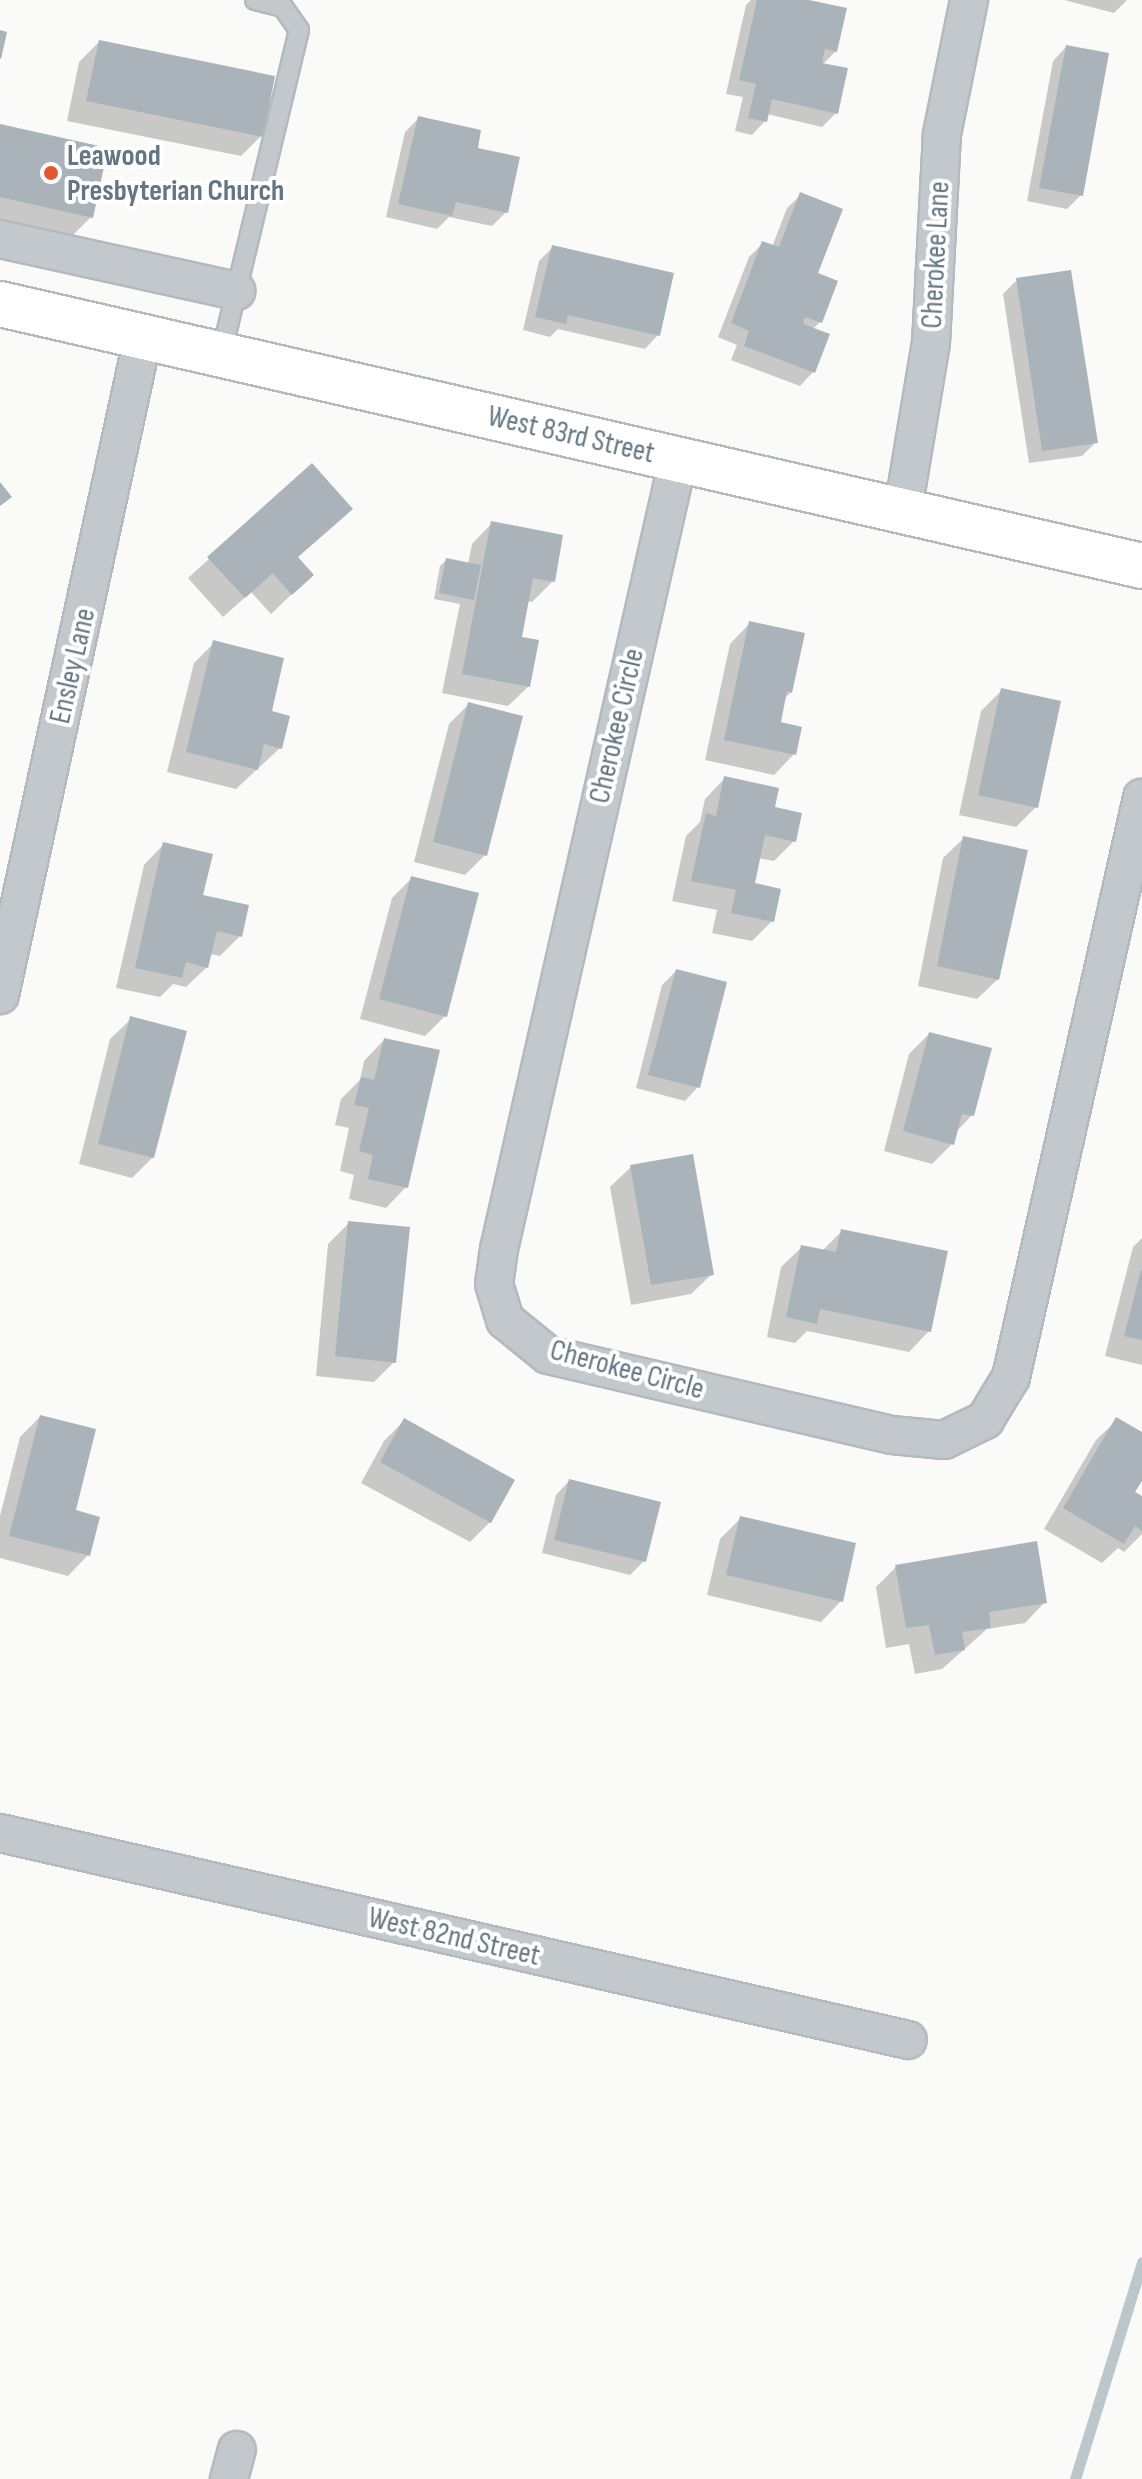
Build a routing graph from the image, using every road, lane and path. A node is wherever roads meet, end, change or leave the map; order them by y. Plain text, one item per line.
1 (255, 0) edge
2 (296, 0) edge
3 (969, 0) edge
4 (291, 19) junction
5 (0, 239) edge
6 (236, 291) junction
7 (0, 304) edge
8 (143, 337) junction
9 (221, 355) junction
10 (678, 460) junction
11 (903, 510) junction
12 (1142, 566) edge
13 (1142, 798) edge
14 (0, 995) edge
15 (0, 1833) edge
16 (908, 2040) dead end

1 - 4 lane
2 - 4 lane
3 - 11 street, Cherokee Lane
4 - 6 lane
5 - 6 street
6 - 9 lane
7 - 8 street, West 83rd Street
8 - 9 street, West 83rd Street
8 - 14 street, Ensley Lane
9 - 10 street, West 83rd Street
10 - 11 street, West 83rd Street
10 - 13 street, Cherokee Circle
11 - 12 street, West 83rd Street
15 - 16 street, West 82nd Street

